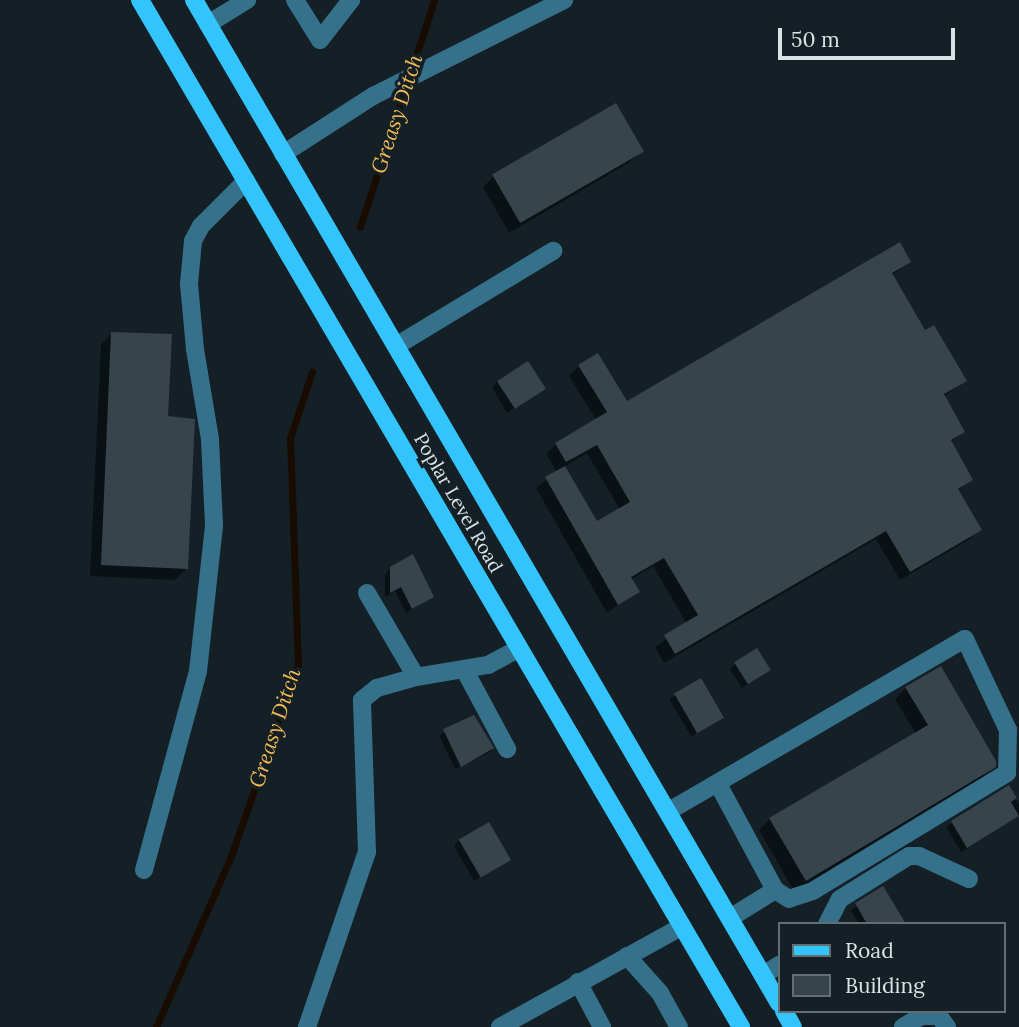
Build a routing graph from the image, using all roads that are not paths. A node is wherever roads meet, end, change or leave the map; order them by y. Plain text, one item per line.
1 (140, 0) edge
2 (194, 0) edge
3 (247, 0) edge
4 (295, 0) edge
5 (351, 0) edge
6 (564, 0) edge
7 (208, 24) junction
8 (283, 154) junction
9 (246, 181) junction
10 (553, 251) dead end
11 (396, 346) junction
12 (367, 593) dead end
13 (518, 649) junction
14 (464, 669) junction
15 (416, 677) junction
16 (507, 749) dead end
17 (718, 784) junction
18 (669, 811) junction
19 (144, 870) dead end
20 (969, 879) dead end
21 (775, 890) junction
22 (730, 918) junction
23 (828, 922) edge
24 (681, 927) junction
25 (626, 956) junction
26 (778, 966) edge
27 (763, 975) junction
28 (578, 982) junction
29 (778, 1001) edge
30 (307, 1027) edge
31 (500, 1027) edge
32 (602, 1027) edge
33 (679, 1027) edge
34 (741, 1027) edge
35 (903, 1027) edge
36 (947, 1027) edge

1 - 9 main road, Poplar Level Road
2 - 7 main road, Poplar Level Road
3 - 7 lane
4 - 5 lane
6 - 8 lane
7 - 8 main road, Poplar Level Road
8 - 11 main road, Poplar Level Road
9 - 13 main road, Poplar Level Road
9 - 19 lane
10 - 11 lane
11 - 18 main road, Poplar Level Road
12 - 15 lane
13 - 14 lane
13 - 24 main road, Poplar Level Road
14 - 15 lane
14 - 16 lane
15 - 30 lane
17 - 18 lane
17 - 21 lane
17 - 21 lane
18 - 22 main road, Poplar Level Road
20 - 23 lane
21 - 22 lane
22 - 27 main road, Poplar Level Road
24 - 25 lane
24 - 34 main road, Poplar Level Road
25 - 28 lane
25 - 33 lane
26 - 27 lane
27 - 29 main road, Poplar Level Road
28 - 31 lane
28 - 32 lane
35 - 36 lane

